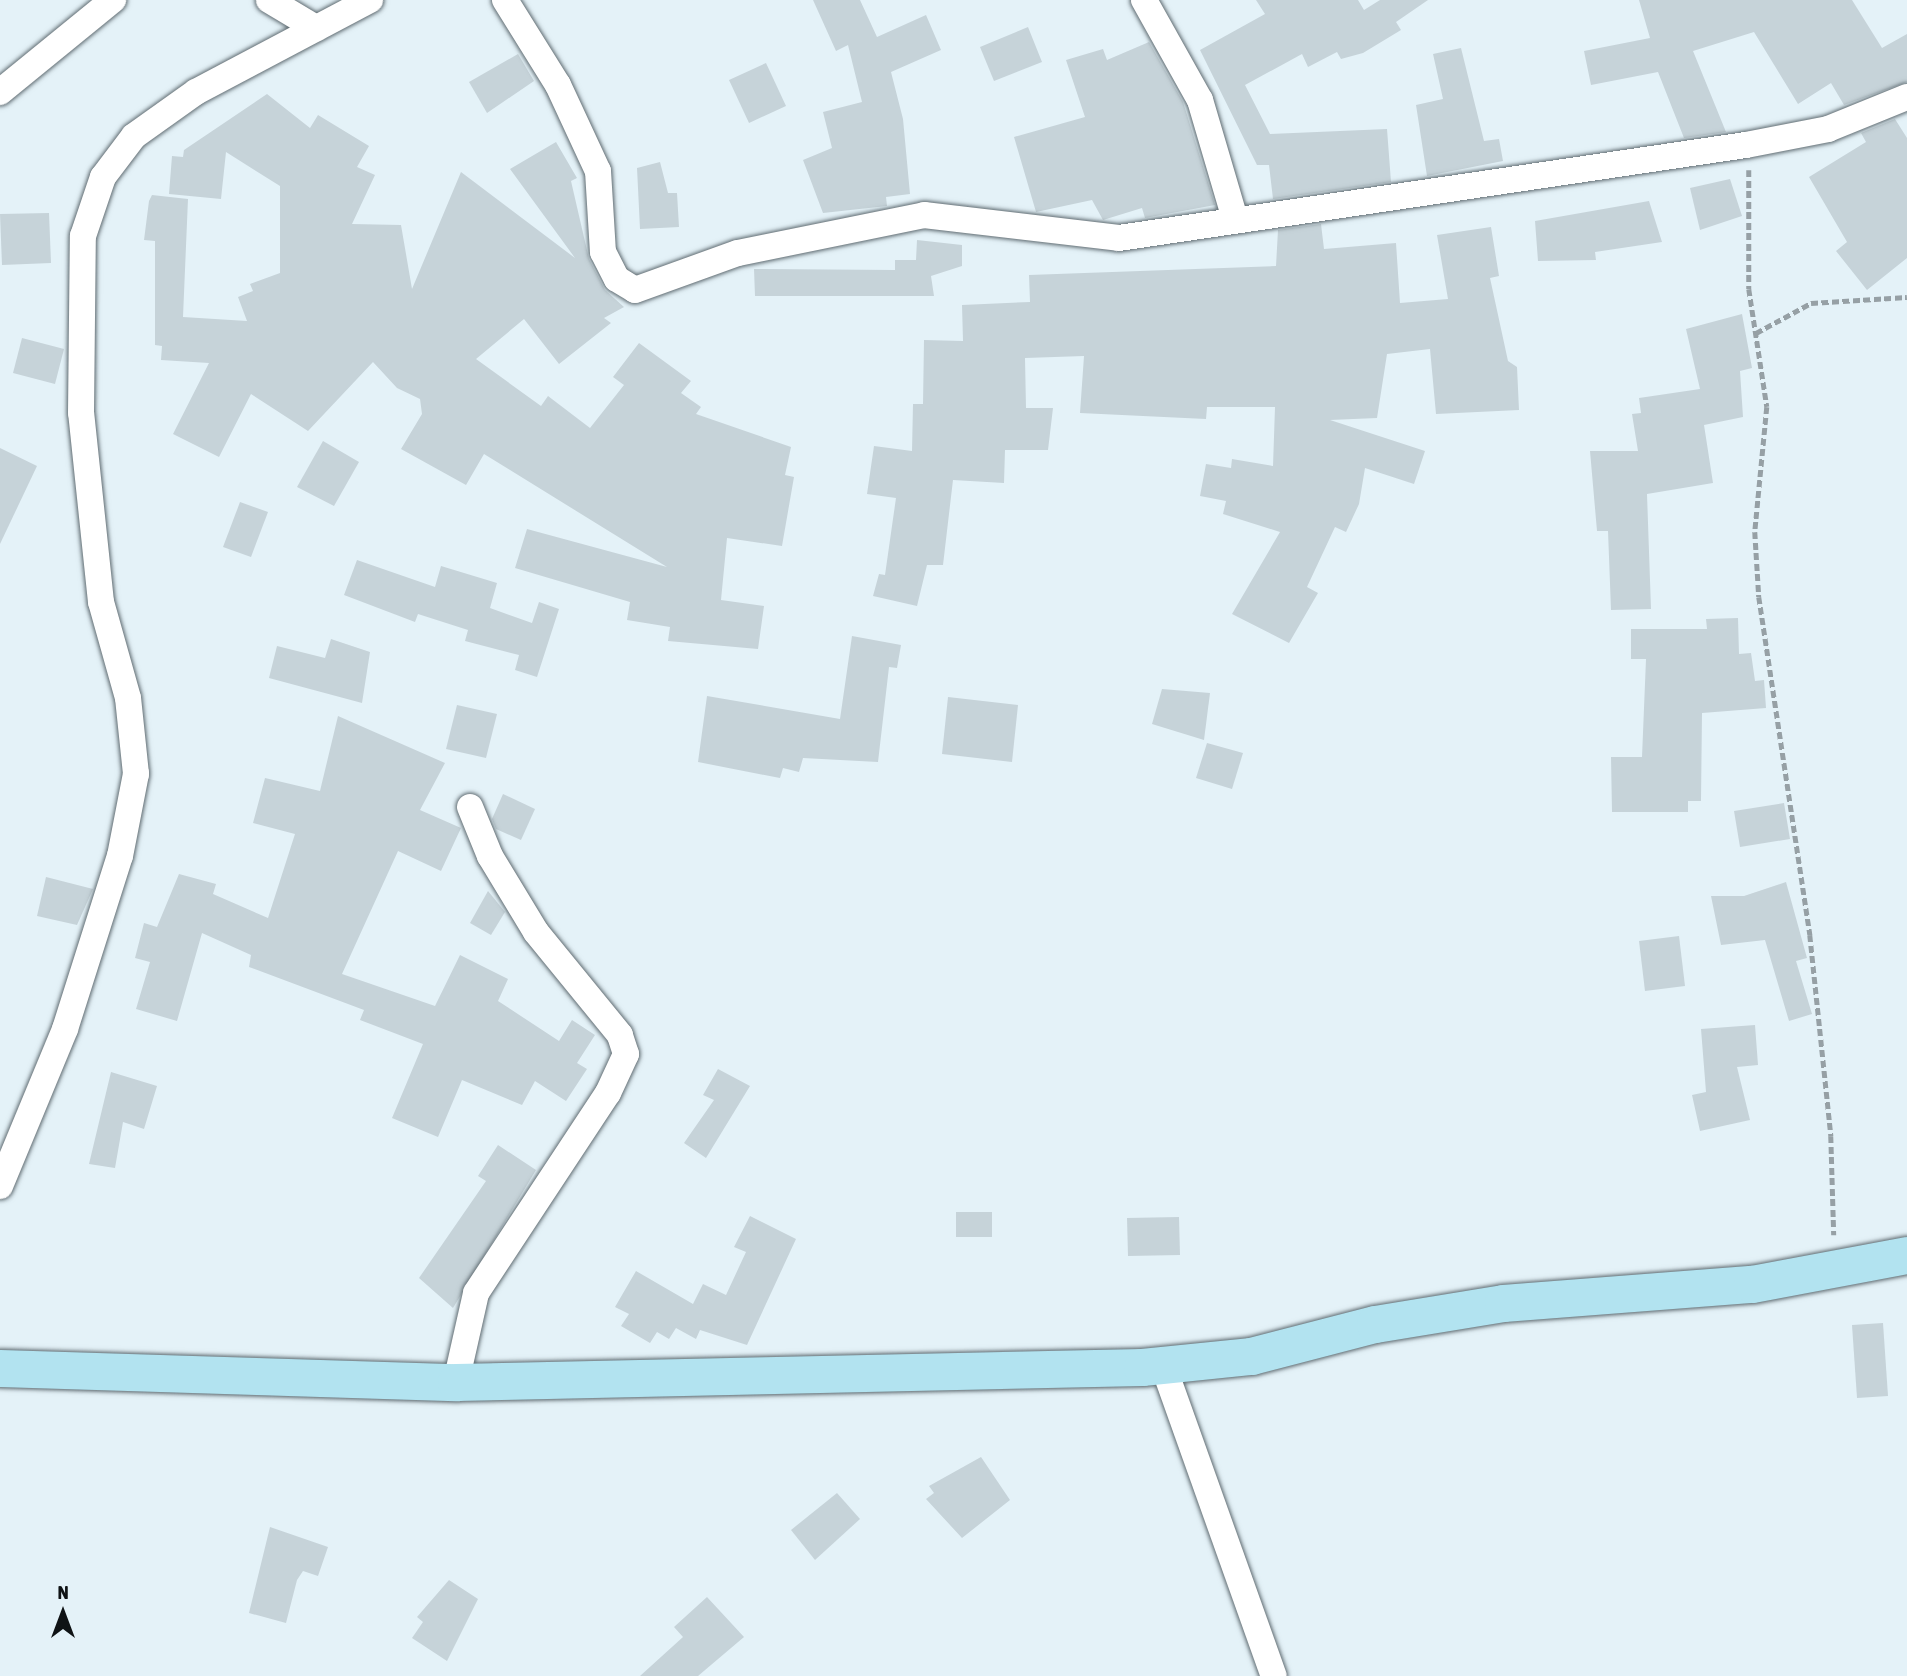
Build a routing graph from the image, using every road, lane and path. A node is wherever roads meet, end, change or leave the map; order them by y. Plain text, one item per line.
1 (113, 0) edge
2 (269, 0) edge
3 (370, 0) edge
4 (505, 0) edge
5 (1144, 0) edge
6 (316, 28) junction
7 (0, 92) edge
8 (1907, 97) edge
9 (1746, 145) junction
10 (1236, 219) junction
11 (1907, 297) edge
12 (1756, 333) junction
13 (470, 807) dead end
14 (0, 1186) edge
15 (1907, 1255) edge
16 (1835, 1270) junction
17 (1163, 1365) junction
18 (0, 1368) edge
19 (456, 1382) junction
20 (1274, 1676) edge

1 - 7 street
2 - 6 street
3 - 6 street
4 - 10 street
5 - 10 street
6 - 14 street
8 - 9 street
9 - 10 street
9 - 12 path
11 - 12 path
12 - 16 path
13 - 19 street
15 - 16 street
16 - 17 street
17 - 19 street
17 - 20 street
18 - 19 street

